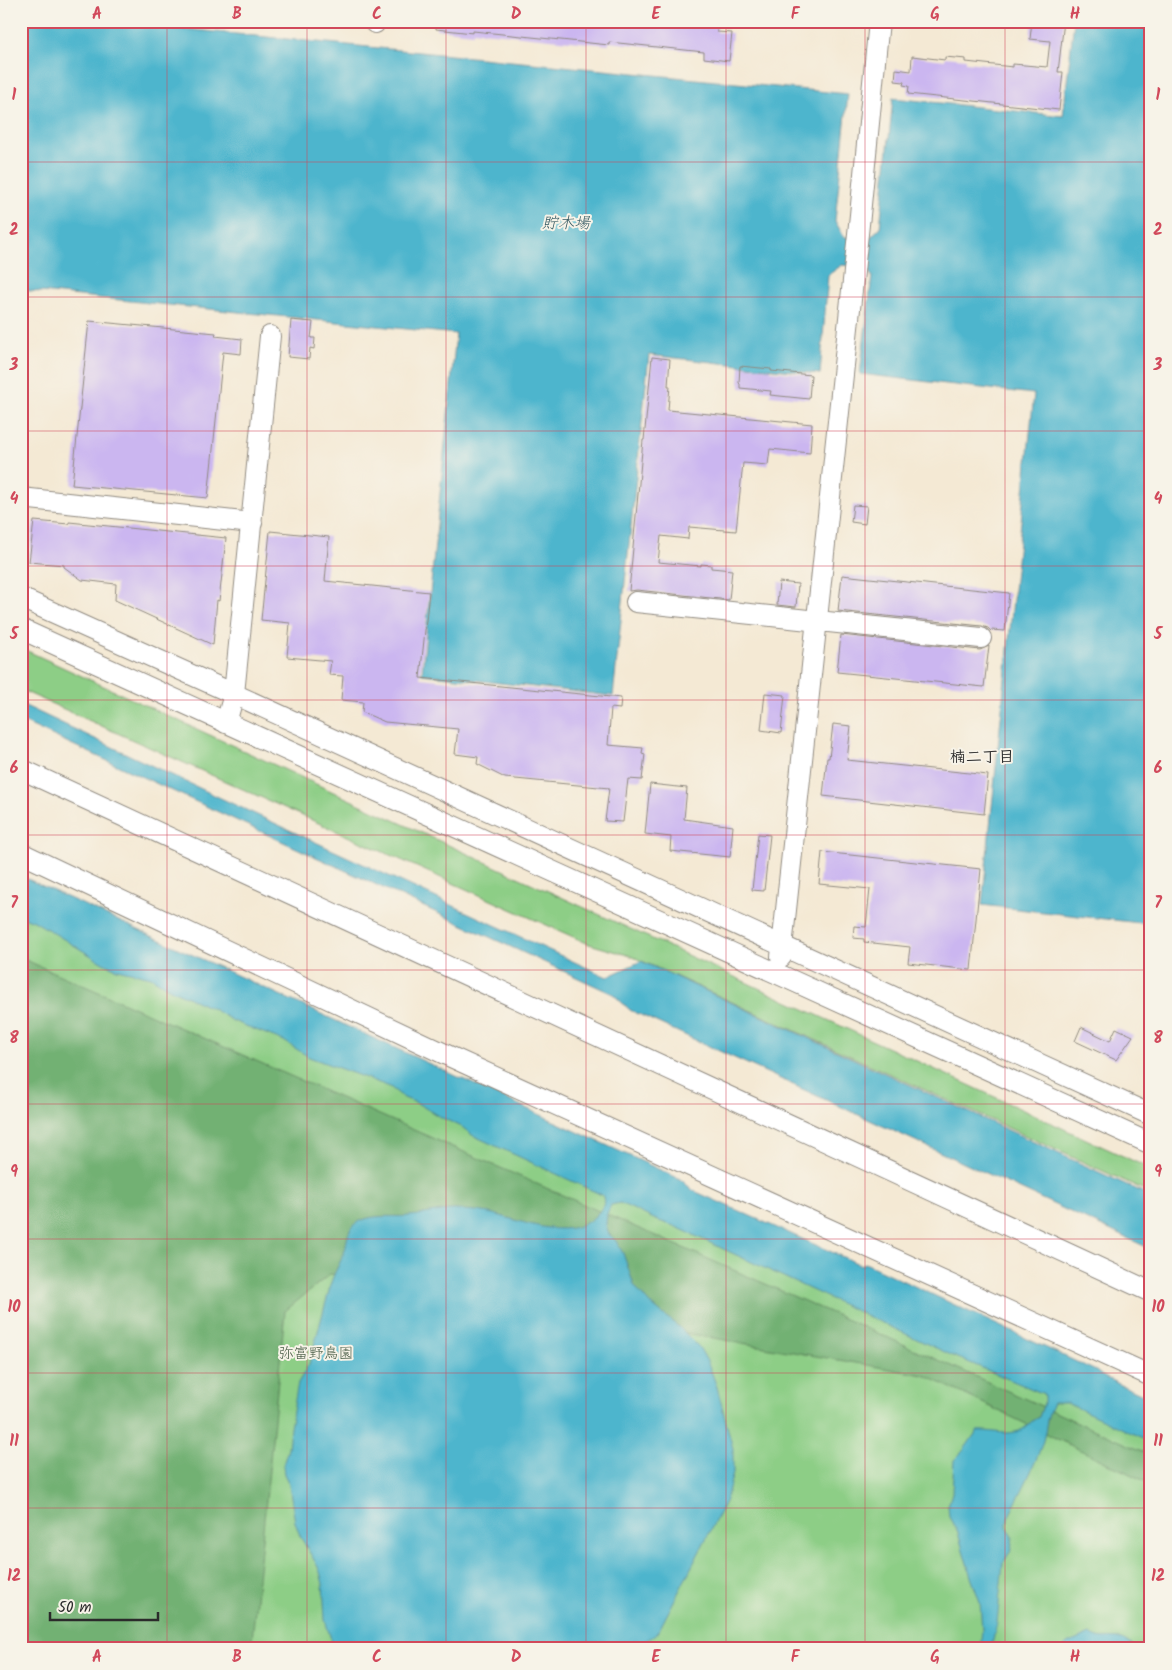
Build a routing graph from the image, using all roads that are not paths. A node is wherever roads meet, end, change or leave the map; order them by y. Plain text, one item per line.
1 (879, 21) edge
2 (270, 336) dead end
3 (21, 498) edge
4 (252, 523) junction
5 (21, 598) edge
6 (636, 602) dead end
7 (817, 621) junction
8 (21, 629) edge
9 (981, 638) dead end
10 (234, 694) junction
11 (226, 724) junction
12 (21, 769) edge
13 (21, 853) edge
14 (782, 945) junction
15 (779, 974) junction
16 (1151, 1115) edge
17 (1151, 1144) edge
18 (1151, 1292) edge
19 (1151, 1376) edge

1 - 7 street
2 - 4 street
3 - 4 street
4 - 10 street
5 - 10 street
6 - 7 street
7 - 9 street
7 - 14 street
8 - 11 street
10 - 11 street
10 - 14 street
11 - 15 street
12 - 18 street
13 - 19 street
14 - 15 street
14 - 16 street
15 - 17 street

